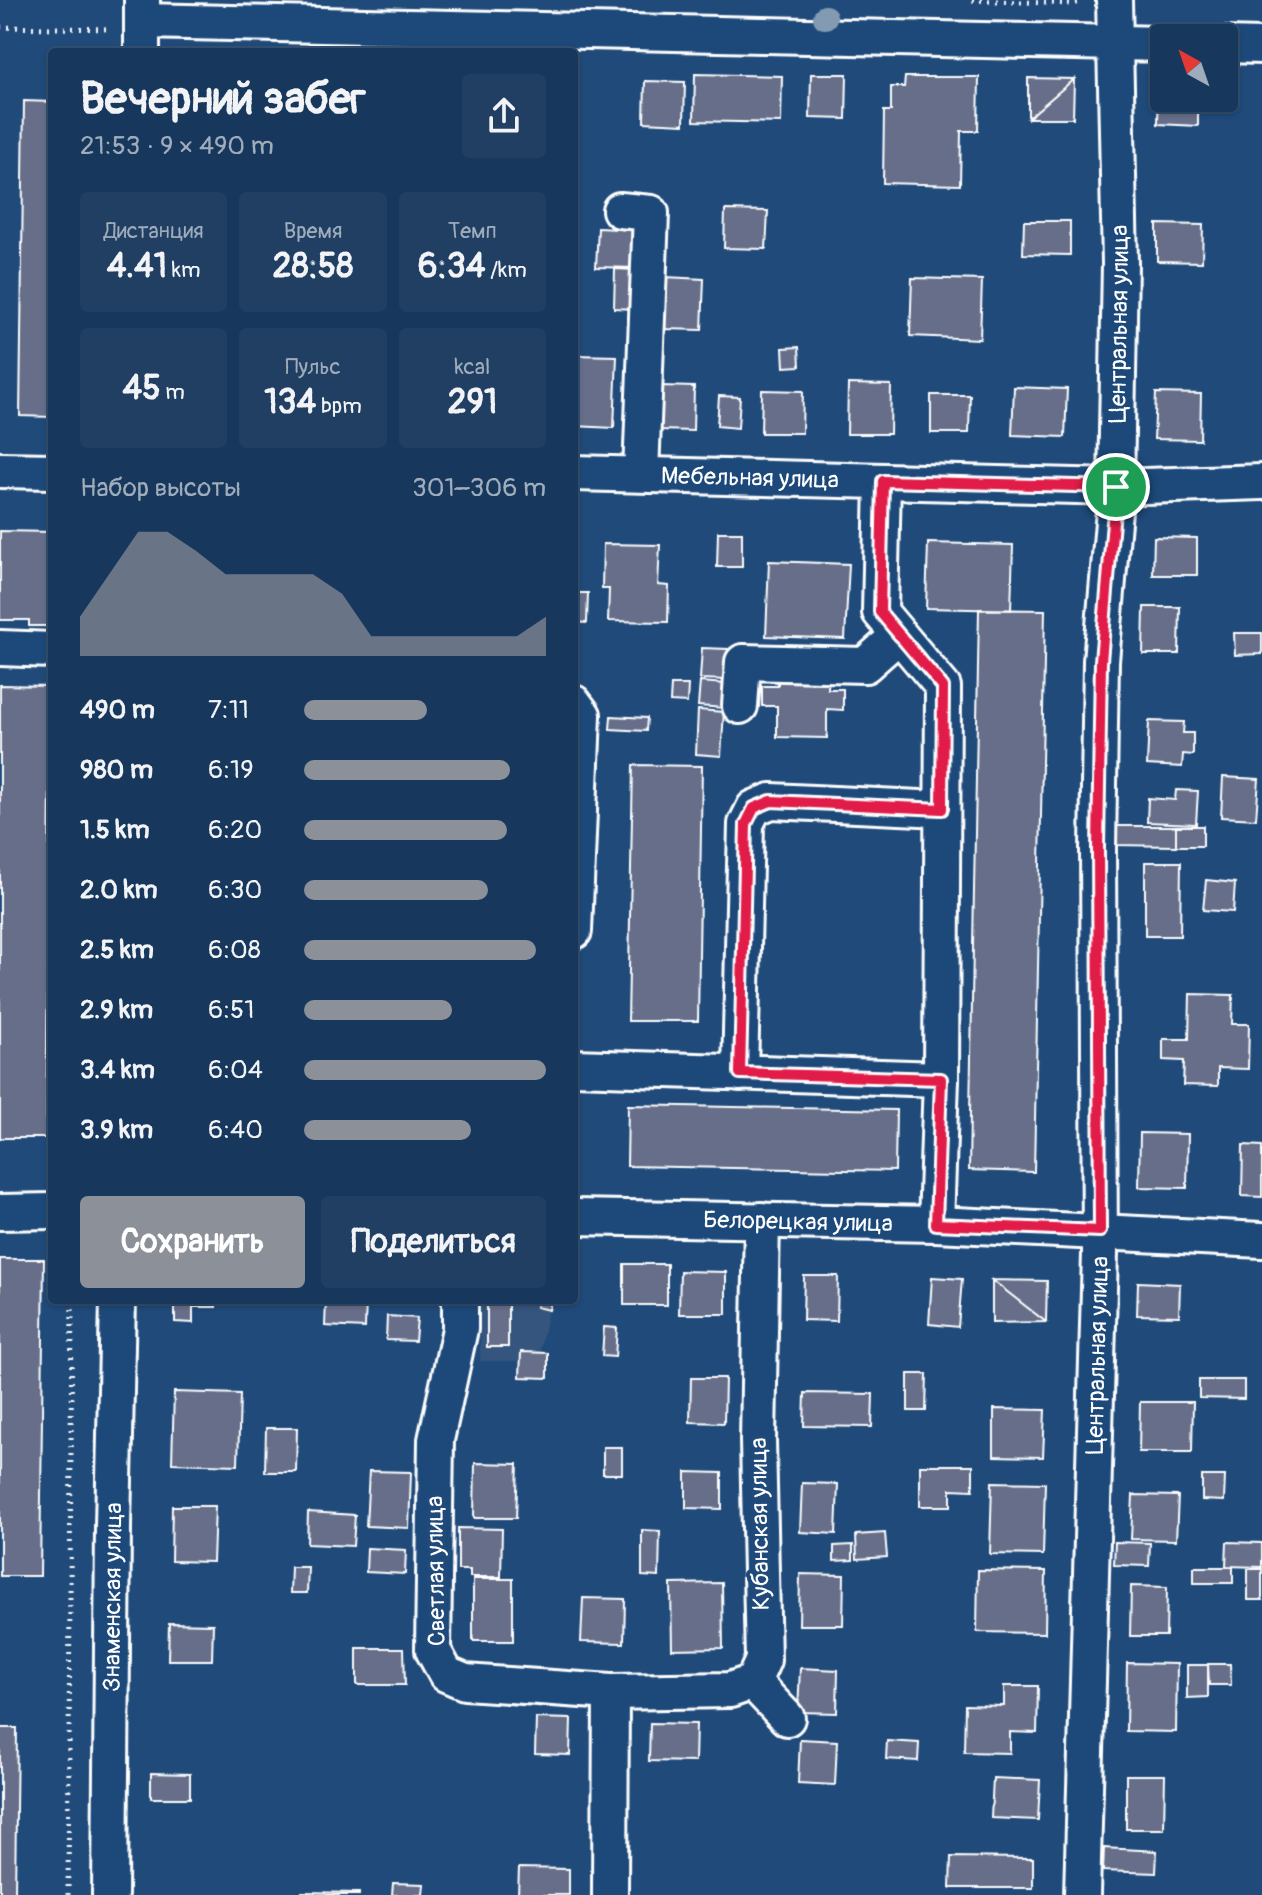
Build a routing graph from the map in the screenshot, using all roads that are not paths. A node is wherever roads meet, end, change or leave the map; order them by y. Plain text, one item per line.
1 (1114, 0) edge
2 (142, 26) edge
3 (1115, 42) junction
4 (1150, 43) edge
5 (1238, 45) edge
6 (1262, 46) edge
7 (620, 210) dead end
8 (0, 470) edge
9 (48, 471) edge
10 (578, 473) edge
11 (641, 474) junction
12 (883, 481) junction
13 (1262, 482) edge
14 (1116, 487) junction
15 (899, 635) junction
16 (0, 648) edge
17 (48, 650) edge
18 (740, 706) dead end
19 (578, 708) edge
20 (578, 804) edge
21 (942, 809) junction
22 (578, 1067) edge
23 (740, 1073) junction
24 (941, 1079) junction
25 (48, 1211) edge
26 (0, 1212) edge
27 (578, 1217) edge
28 (762, 1220) junction
29 (936, 1224) junction
30 (1100, 1231) junction
31 (1262, 1240) edge
32 (118, 1304) edge
33 (460, 1304) edge
34 (753, 1682) junction
35 (611, 1692) junction
36 (787, 1718) dead end
37 (110, 1895) edge
38 (610, 1895) edge
39 (1082, 1895) edge

1 - 3 street, Центральная улица
2 - 3 street
3 - 4 street
3 - 14 street, Центральная улица
5 - 6 street
7 - 11 street
8 - 9 street
10 - 11 street, Мебельная улица
11 - 12 street, Мебельная улица
12 - 14 street, Мебельная улица
12 - 15 street
13 - 14 street, Мебельная улица
14 - 30 street, Центральная улица
15 - 18 street
15 - 21 street
16 - 17 street
19 - 20 street
21 - 23 street
21 - 24 street
22 - 23 street
23 - 24 street
24 - 29 street
25 - 26 street
27 - 28 street, Белорецкая улица
28 - 29 street, Белорецкая улица
28 - 34 street, Кубанская улица
29 - 30 street, Белорецкая улица
30 - 31 street, Белорецкая улица
30 - 39 street, Центральная улица
32 - 37 street, Знаменская улица
33 - 35 street, Светлая улица
34 - 35 street
34 - 36 street
35 - 38 street

